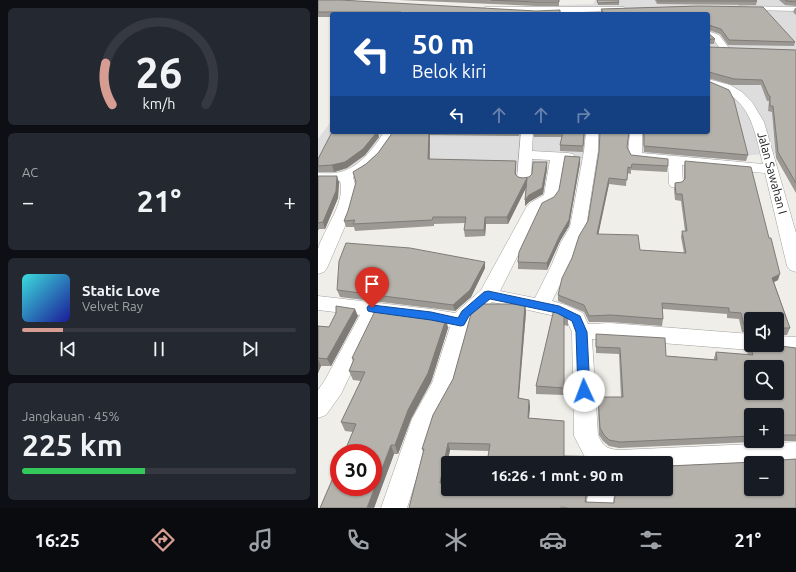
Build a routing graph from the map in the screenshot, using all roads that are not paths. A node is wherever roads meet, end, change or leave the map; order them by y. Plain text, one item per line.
1 (539, 0) edge
2 (734, 8) edge
3 (796, 9) edge
4 (481, 10) edge
5 (633, 10) edge
6 (536, 12) edge
7 (566, 12) edge
8 (710, 30) edge
9 (710, 48) edge
10 (724, 48) junction
11 (737, 48) edge
12 (710, 83) edge
13 (389, 134) edge
14 (527, 134) edge
15 (592, 134) edge
16 (636, 134) edge
17 (525, 155) junction
18 (558, 156) junction
19 (590, 158) junction
20 (675, 160) junction
21 (771, 169) junction
22 (345, 175) junction
23 (318, 177) edge
24 (524, 179) edge
25 (676, 184) edge
26 (796, 266) edge
27 (318, 268) edge
28 (488, 295) junction
29 (318, 303) edge
30 (540, 305) junction
31 (372, 308) junction
32 (461, 322) junction
33 (582, 332) junction
34 (744, 341) edge
35 (784, 344) edge
36 (796, 345) edge
37 (318, 408) edge
38 (796, 453) edge
39 (598, 456) edge
40 (673, 459) edge
41 (601, 496) edge
42 (394, 508) edge
43 (599, 508) edge

1 - 6 street
2 - 3 street
4 - 6 street
5 - 7 street
6 - 7 street
8 - 10 street
9 - 10 street
10 - 11 street
12 - 21 street, Jalan Sawahan I
13 - 22 street
14 - 17 street
15 - 19 street
16 - 20 street
17 - 18 street
17 - 24 street
18 - 19 street
18 - 28 street
19 - 30 street
20 - 21 street
20 - 25 street
21 - 26 street, Jalan Sawahan I
22 - 23 street
22 - 27 street
28 - 30 street
28 - 32 street
29 - 31 street
30 - 33 street
31 - 32 street
31 - 37 street
32 - 42 street
33 - 34 street
33 - 39 street
35 - 36 street
38 - 40 street
41 - 43 street

